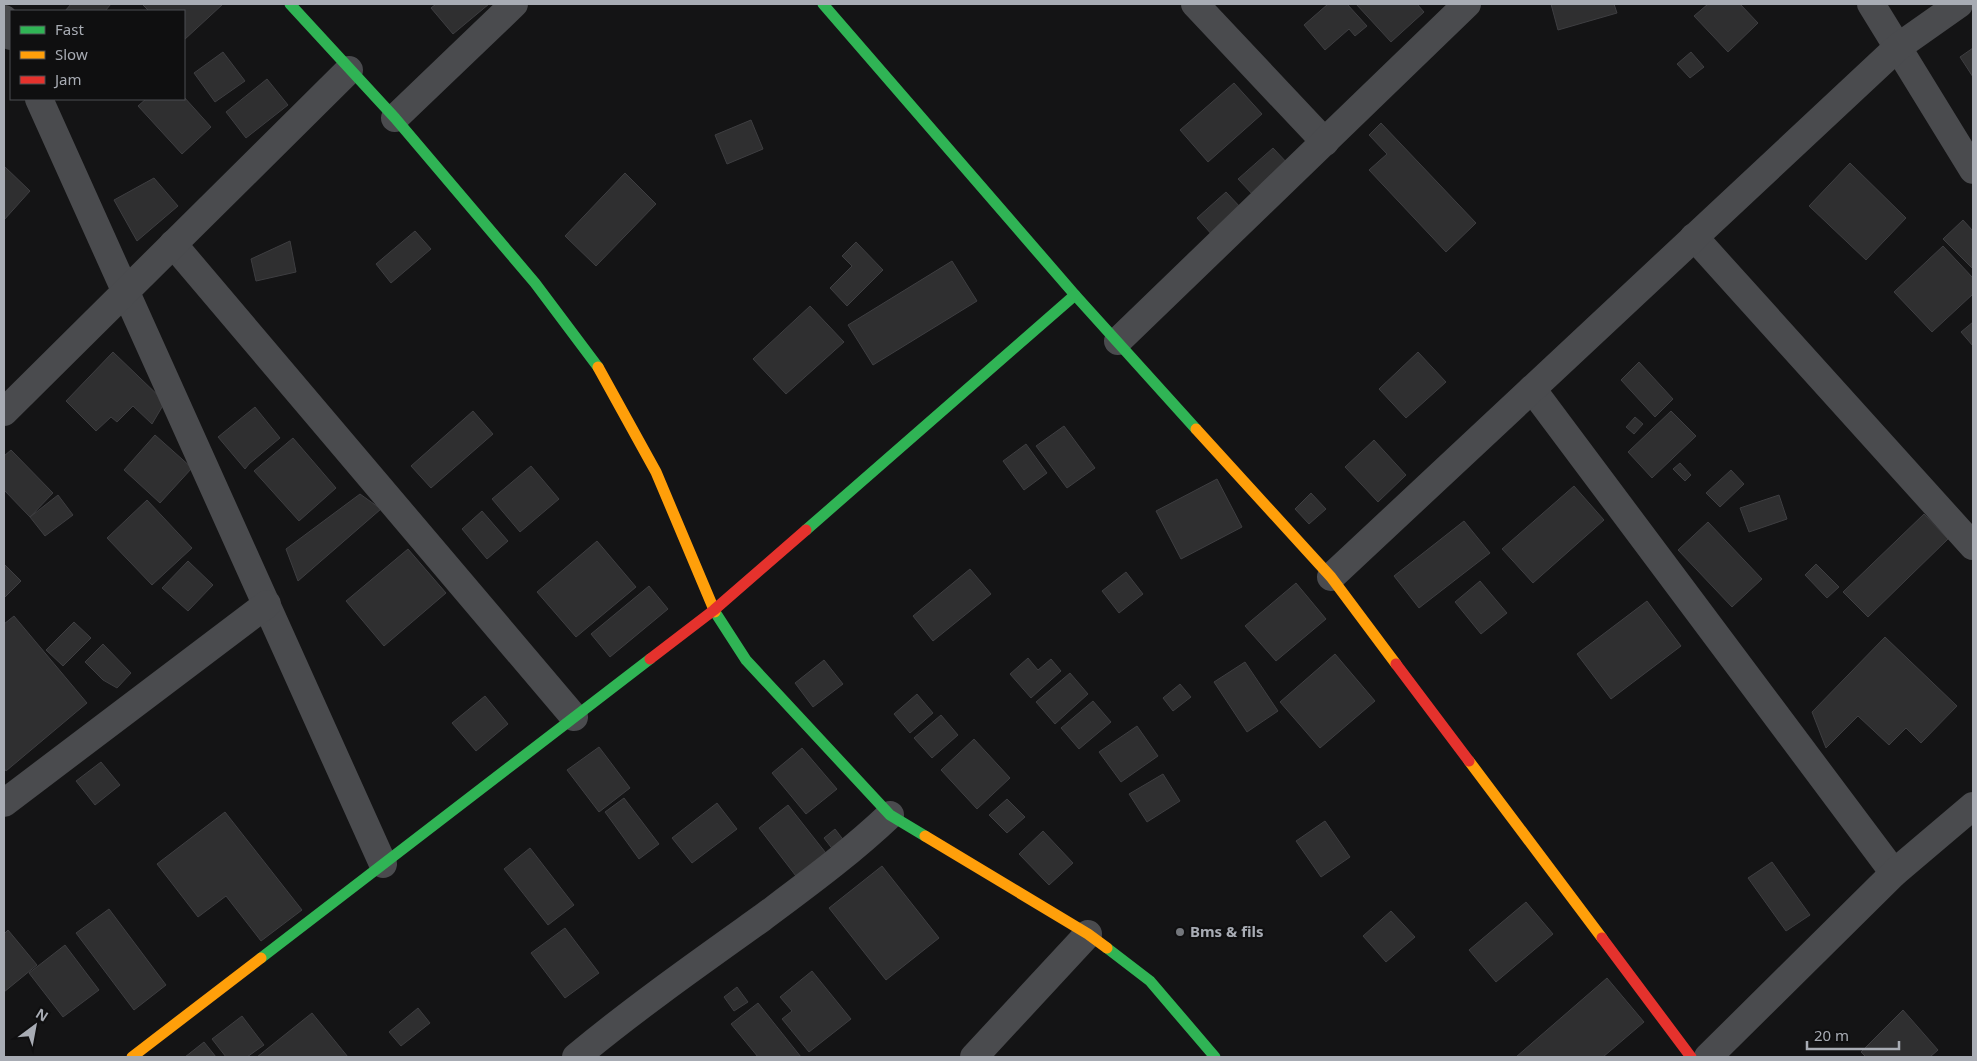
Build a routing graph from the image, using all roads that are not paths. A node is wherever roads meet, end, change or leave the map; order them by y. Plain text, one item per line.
1 (290, 4) edge
2 (514, 4) edge
3 (823, 4) edge
4 (1195, 4) edge
5 (1467, 4) edge
6 (1871, 4) edge
7 (1960, 4) edge
8 (4, 19) edge
9 (10, 34) edge
10 (1898, 47) junction
11 (349, 70) junction
12 (39, 100) edge
13 (395, 118) junction
14 (1325, 142) junction
15 (1973, 170) edge
16 (1694, 236) junction
17 (173, 244) junction
18 (124, 292) junction
19 (1075, 295) junction
20 (1118, 341) junction
21 (1532, 389) junction
22 (4, 412) edge
23 (1973, 546) edge
24 (1331, 577) junction
25 (267, 604) junction
26 (714, 610) junction
27 (574, 717) junction
28 (4, 802) edge
29 (1973, 806) edge
30 (890, 815) junction
31 (383, 864) junction
32 (1894, 873) junction
33 (1088, 934) junction
34 (132, 1057) edge
35 (576, 1057) edge
36 (974, 1057) edge
37 (1214, 1057) edge
38 (1691, 1057) edge
39 (1708, 1057) edge

1 - 11 street
2 - 13 street
3 - 19 street
4 - 14 street
5 - 14 street
6 - 10 street
7 - 10 street
8 - 9 street
10 - 15 street
10 - 16 street
11 - 13 street
11 - 17 street
12 - 18 street
13 - 26 street
14 - 20 street
16 - 21 street
16 - 23 street
17 - 18 street
17 - 27 street
18 - 22 street
18 - 25 street
19 - 20 street
19 - 26 street
20 - 24 street
21 - 24 street
21 - 32 street
24 - 38 street
25 - 28 street
25 - 31 street
26 - 27 street
26 - 30 street
27 - 31 street
29 - 32 street
30 - 33 street
30 - 35 street
31 - 34 street
32 - 39 street
33 - 36 street
33 - 37 street

